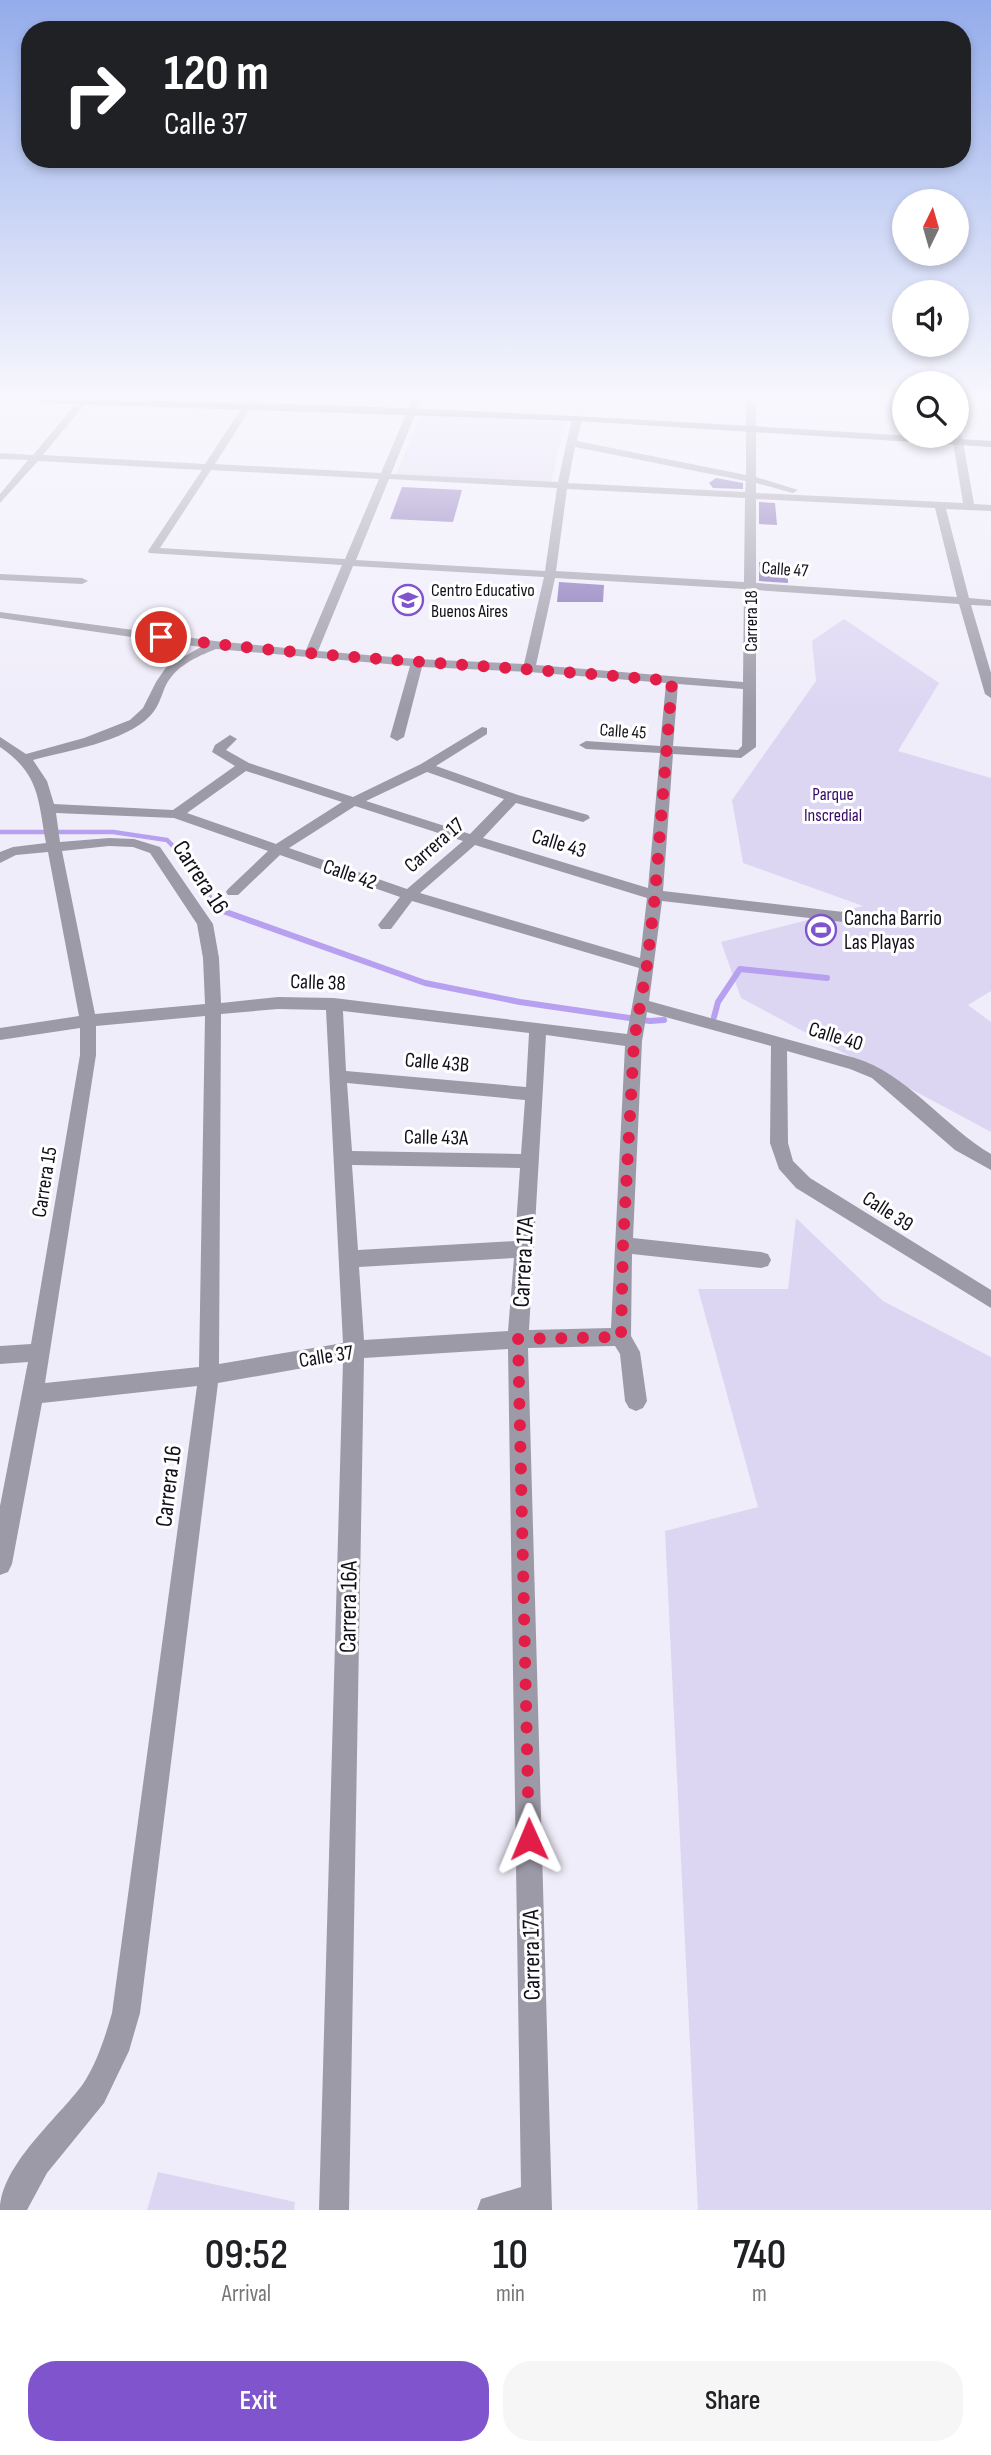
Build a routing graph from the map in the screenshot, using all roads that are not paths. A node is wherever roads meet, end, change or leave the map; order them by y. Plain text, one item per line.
1 (183, 503) edge
2 (376, 503) edge
3 (560, 503) edge
4 (749, 503) edge
5 (902, 503) edge
6 (968, 503) edge
7 (940, 506) junction
8 (969, 507) junction
9 (991, 508) edge
10 (351, 563) junction
11 (550, 575) junction
12 (0, 577) edge
13 (82, 581) dead end
14 (752, 586) junction
15 (964, 601) junction
16 (991, 603) edge
17 (0, 615) edge
18 (215, 645) junction
19 (311, 653) junction
20 (417, 663) junction
21 (529, 668) junction
22 (988, 677) edge
23 (672, 681) junction
24 (751, 686) junction
25 (991, 694) edge
26 (482, 731) dead end
27 (397, 737) dead end
28 (230, 739) dead end
29 (0, 741) edge
30 (586, 745) dead end
31 (668, 752) junction
32 (741, 754) joint
33 (26, 758) junction
34 (244, 766) junction
35 (426, 767) junction
36 (513, 798) junction
37 (352, 802) junction
38 (176, 814) junction
39 (583, 818) dead end
40 (52, 828) junction
41 (472, 841) junction
42 (278, 849) junction
43 (0, 858) edge
44 (233, 892) dead end
45 (409, 895) junction
46 (655, 895) junction
47 (869, 919) dead end
48 (386, 925) dead end
49 (647, 965) junction
50 (334, 1004) junction
51 (213, 1009) junction
52 (88, 1021) junction
53 (638, 1021) junction
54 (538, 1028) junction
55 (0, 1034) edge
56 (779, 1043) junction
57 (337, 1076) junction
58 (533, 1094) junction
59 (343, 1158) junction
60 (529, 1161) junction
61 (991, 1163) edge
62 (623, 1245) junction
63 (523, 1249) junction
64 (349, 1259) junction
65 (761, 1260) dead end
66 (991, 1300) edge
67 (621, 1337) junction
68 (518, 1339) junction
69 (354, 1350) junction
70 (40, 1352) junction
71 (0, 1355) edge
72 (209, 1375) junction
73 (33, 1394) junction
74 (636, 1401) dead end
75 (0, 1564) edge
76 (537, 2205) edge
77 (10, 2210) edge
78 (334, 2210) edge
79 (492, 2210) edge

1 - 10 street, Calle 47
2 - 10 street
3 - 11 street
4 - 14 street, Carrera 18
5 - 7 street
6 - 8 street
7 - 8 street
7 - 15 street
8 - 9 street
10 - 11 street, Calle 47
10 - 19 street
11 - 14 street, Calle 47
11 - 21 street
12 - 13 street
14 - 15 street, Calle 47
14 - 24 street, Carrera 18
15 - 16 street, Calle 47
15 - 22 street
17 - 18 street
18 - 19 street
18 - 33 street
19 - 20 street
20 - 21 street
20 - 27 street
21 - 23 street
22 - 25 street
23 - 24 street
23 - 31 street
24 - 32 street, Carrera 18
26 - 35 street
28 - 34 street
29 - 33 street
30 - 31 street, Calle 45
31 - 32 street, Calle 45
31 - 46 street
33 - 40 street
34 - 37 street, Calle 43
34 - 38 street
35 - 36 street
35 - 37 street
36 - 39 street
36 - 41 street, Carrera 17
37 - 41 street, Calle 43
37 - 42 street
38 - 40 street, Calle 42
38 - 42 street, Calle 42
40 - 43 street
40 - 51 street, Carrera 16
40 - 52 street, Carrera 15
41 - 45 street, Carrera 17
41 - 46 street, Calle 43
42 - 44 street
42 - 45 street, Calle 42
45 - 48 street, Carrera 17
45 - 49 street, Calle 42
46 - 47 street, Calle 43
46 - 49 street
49 - 53 street
50 - 51 street, Calle 38
50 - 54 street, Calle 38
50 - 57 street, Carrera 16A
51 - 52 street, Calle 38
51 - 72 street, Carrera 16
52 - 55 street, Calle 38
52 - 70 street, Carrera 15
53 - 54 street, Calle 38
53 - 56 street, Calle 40
53 - 62 street
54 - 58 street, Carrera 17A
56 - 61 street, Calle 40
56 - 66 street, Calle 39
57 - 58 street, Calle 43B
57 - 59 street, Carrera 16A
58 - 60 street, Carrera 17A
59 - 60 street, Calle 43A
59 - 64 street, Carrera 16A
60 - 63 street, Carrera 17A
62 - 65 street
62 - 67 street
63 - 64 street
63 - 68 street, Carrera 17A
64 - 69 street, Carrera 16A
67 - 68 street, Calle 37
67 - 74 street
68 - 69 street, Calle 37
68 - 76 street, Carrera 17A
69 - 72 street, Calle 37
69 - 78 street, Carrera 16A
70 - 71 street
70 - 73 street, Carrera 15
72 - 73 street, Calle 37
72 - 77 street, Carrera 16
73 - 75 street, Carrera 15
76 - 79 street

